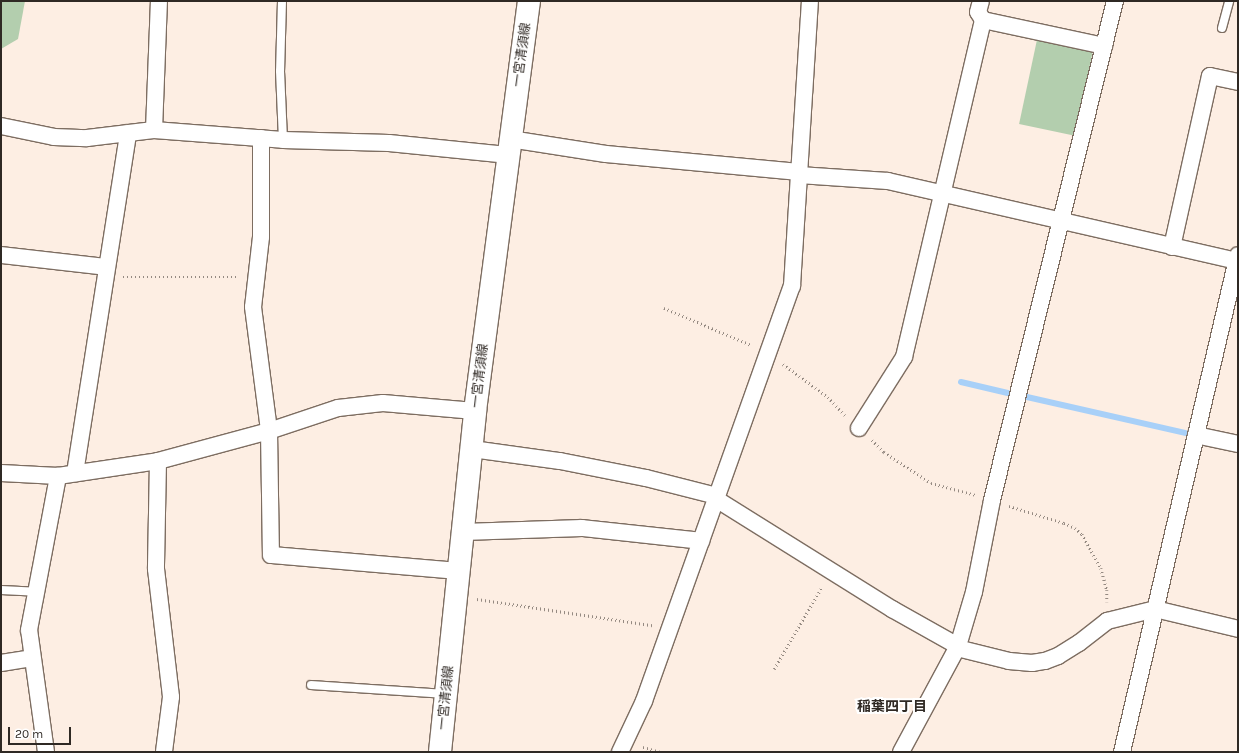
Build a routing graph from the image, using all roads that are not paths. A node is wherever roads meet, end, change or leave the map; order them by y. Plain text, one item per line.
1 (159, 1) edge
2 (282, 1) edge
3 (530, 1) edge
4 (810, 1) edge
5 (981, 1) edge
6 (1115, 1) edge
7 (1229, 1) edge
8 (983, 20) junction
9 (1222, 28) dead end
10 (1104, 46) junction
11 (1238, 82) edge
12 (1, 126) edge
13 (154, 130) junction
14 (128, 133) junction
15 (261, 138) junction
16 (283, 140) junction
17 (509, 147) junction
18 (799, 174) junction
19 (942, 194) junction
20 (1060, 221) junction
21 (1172, 247) junction
22 (1, 255) edge
23 (1238, 259) edge
24 (105, 272) junction
25 (475, 411) junction
26 (859, 428) road end
27 (269, 431) junction
28 (1196, 435) junction
29 (1238, 444) edge
30 (472, 449) junction
31 (158, 461) junction
32 (1, 473) edge
33 (75, 473) junction
34 (58, 476) junction
35 (716, 498) junction
36 (463, 532) junction
37 (701, 541) junction
38 (459, 571) junction
39 (1, 590) edge
40 (36, 592) junction
41 (1155, 610) junction
42 (1238, 629) edge
43 (958, 647) junction
44 (32, 658) junction
45 (1, 662) edge
46 (311, 685) dead end
47 (446, 694) junction
48 (46, 752) edge
49 (164, 752) edge
50 (440, 752) edge
51 (620, 752) edge
52 (901, 752) edge
53 (1122, 752) edge

1 - 13 street
2 - 16 lane
3 - 17 main road, 一宮清須線
4 - 18 street
5 - 8 street
6 - 10 street
7 - 9 lane
8 - 10 street
8 - 19 street
10 - 20 street
11 - 21 street
12 - 14 street
13 - 14 street
13 - 15 street
14 - 24 street
15 - 16 street
15 - 27 street
16 - 17 street
17 - 18 street
17 - 25 main road, 一宮清須線
18 - 19 street
18 - 35 street
19 - 20 street
19 - 26 street
20 - 21 street
20 - 43 street
21 - 23 street
22 - 24 street
23 - 28 street
24 - 33 street
25 - 27 street
25 - 30 main road, 一宮清須線
27 - 31 street
27 - 38 street
28 - 29 street
28 - 41 street
30 - 35 street
30 - 36 main road, 一宮清須線
31 - 33 street
31 - 49 street
32 - 34 street
33 - 34 street
34 - 40 street
35 - 37 street
35 - 43 street
36 - 37 street
36 - 38 main road, 一宮清須線
37 - 51 street
38 - 47 main road, 一宮清須線
39 - 40 lane
40 - 44 street
41 - 42 street
41 - 43 street
41 - 53 street
43 - 52 street
44 - 45 street
44 - 48 street
46 - 47 lane
47 - 50 main road, 一宮清須線

